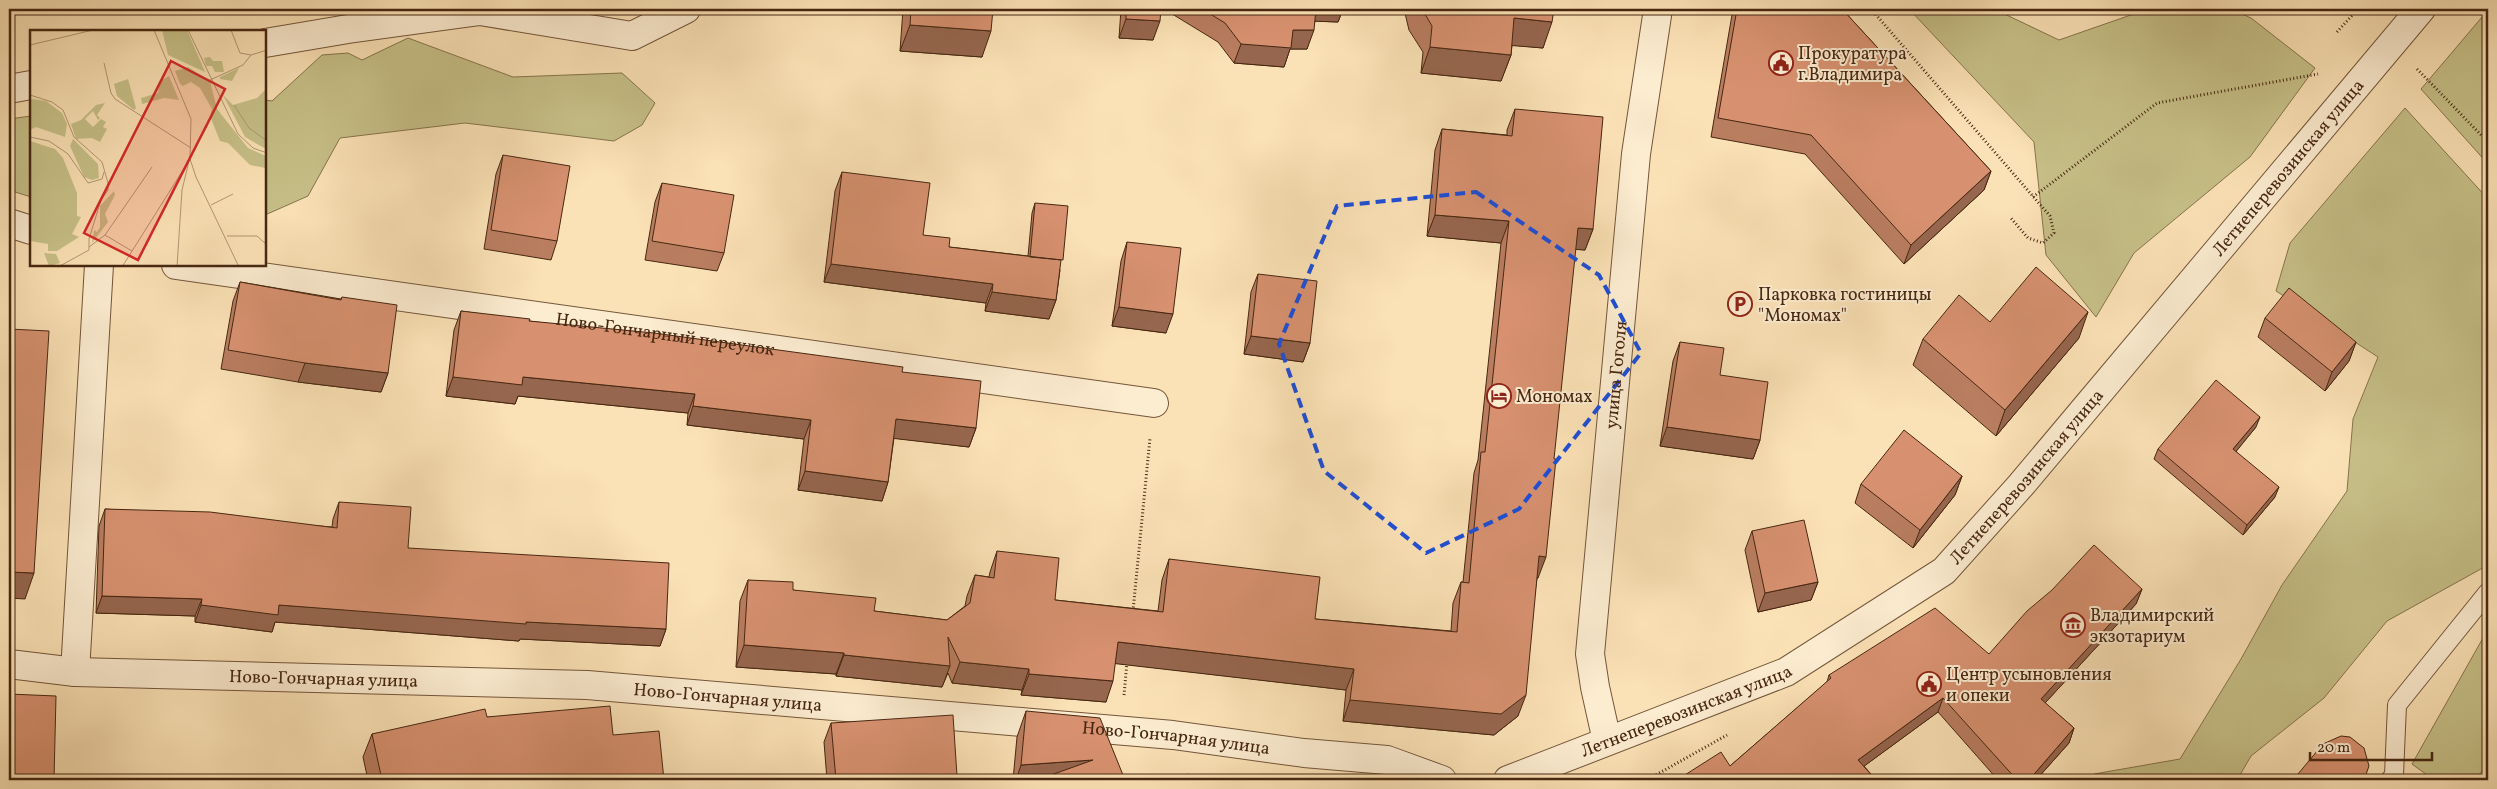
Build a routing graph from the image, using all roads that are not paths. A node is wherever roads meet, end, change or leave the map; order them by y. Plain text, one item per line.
1 (686, 9) edge
2 (1658, 9) edge
3 (2421, 9) edge
4 (266, 44) edge
5 (30, 85) edge
6 (9, 89) edge
7 (9, 222) edge
8 (30, 230) edge
9 (99, 266) edge
10 (183, 266) edge
11 (1154, 403) road end
12 (2488, 592) edge
13 (9, 664) edge
14 (74, 672) junction
15 (1607, 742) junction
16 (1442, 780) edge
17 (1508, 780) edge
18 (2390, 780) edge

1 - 4 street
2 - 15 street, улица Гоголя
3 - 15 street, Летнеперевозинская улица
5 - 6 street
7 - 8 street
9 - 14 street
10 - 11 street, Ново-Гончарный переулок
12 - 18 lane
13 - 14 street, Ново-Гончарная улица
14 - 16 street, Ново-Гончарная улица
15 - 17 street, Летнеперевозинская улица

